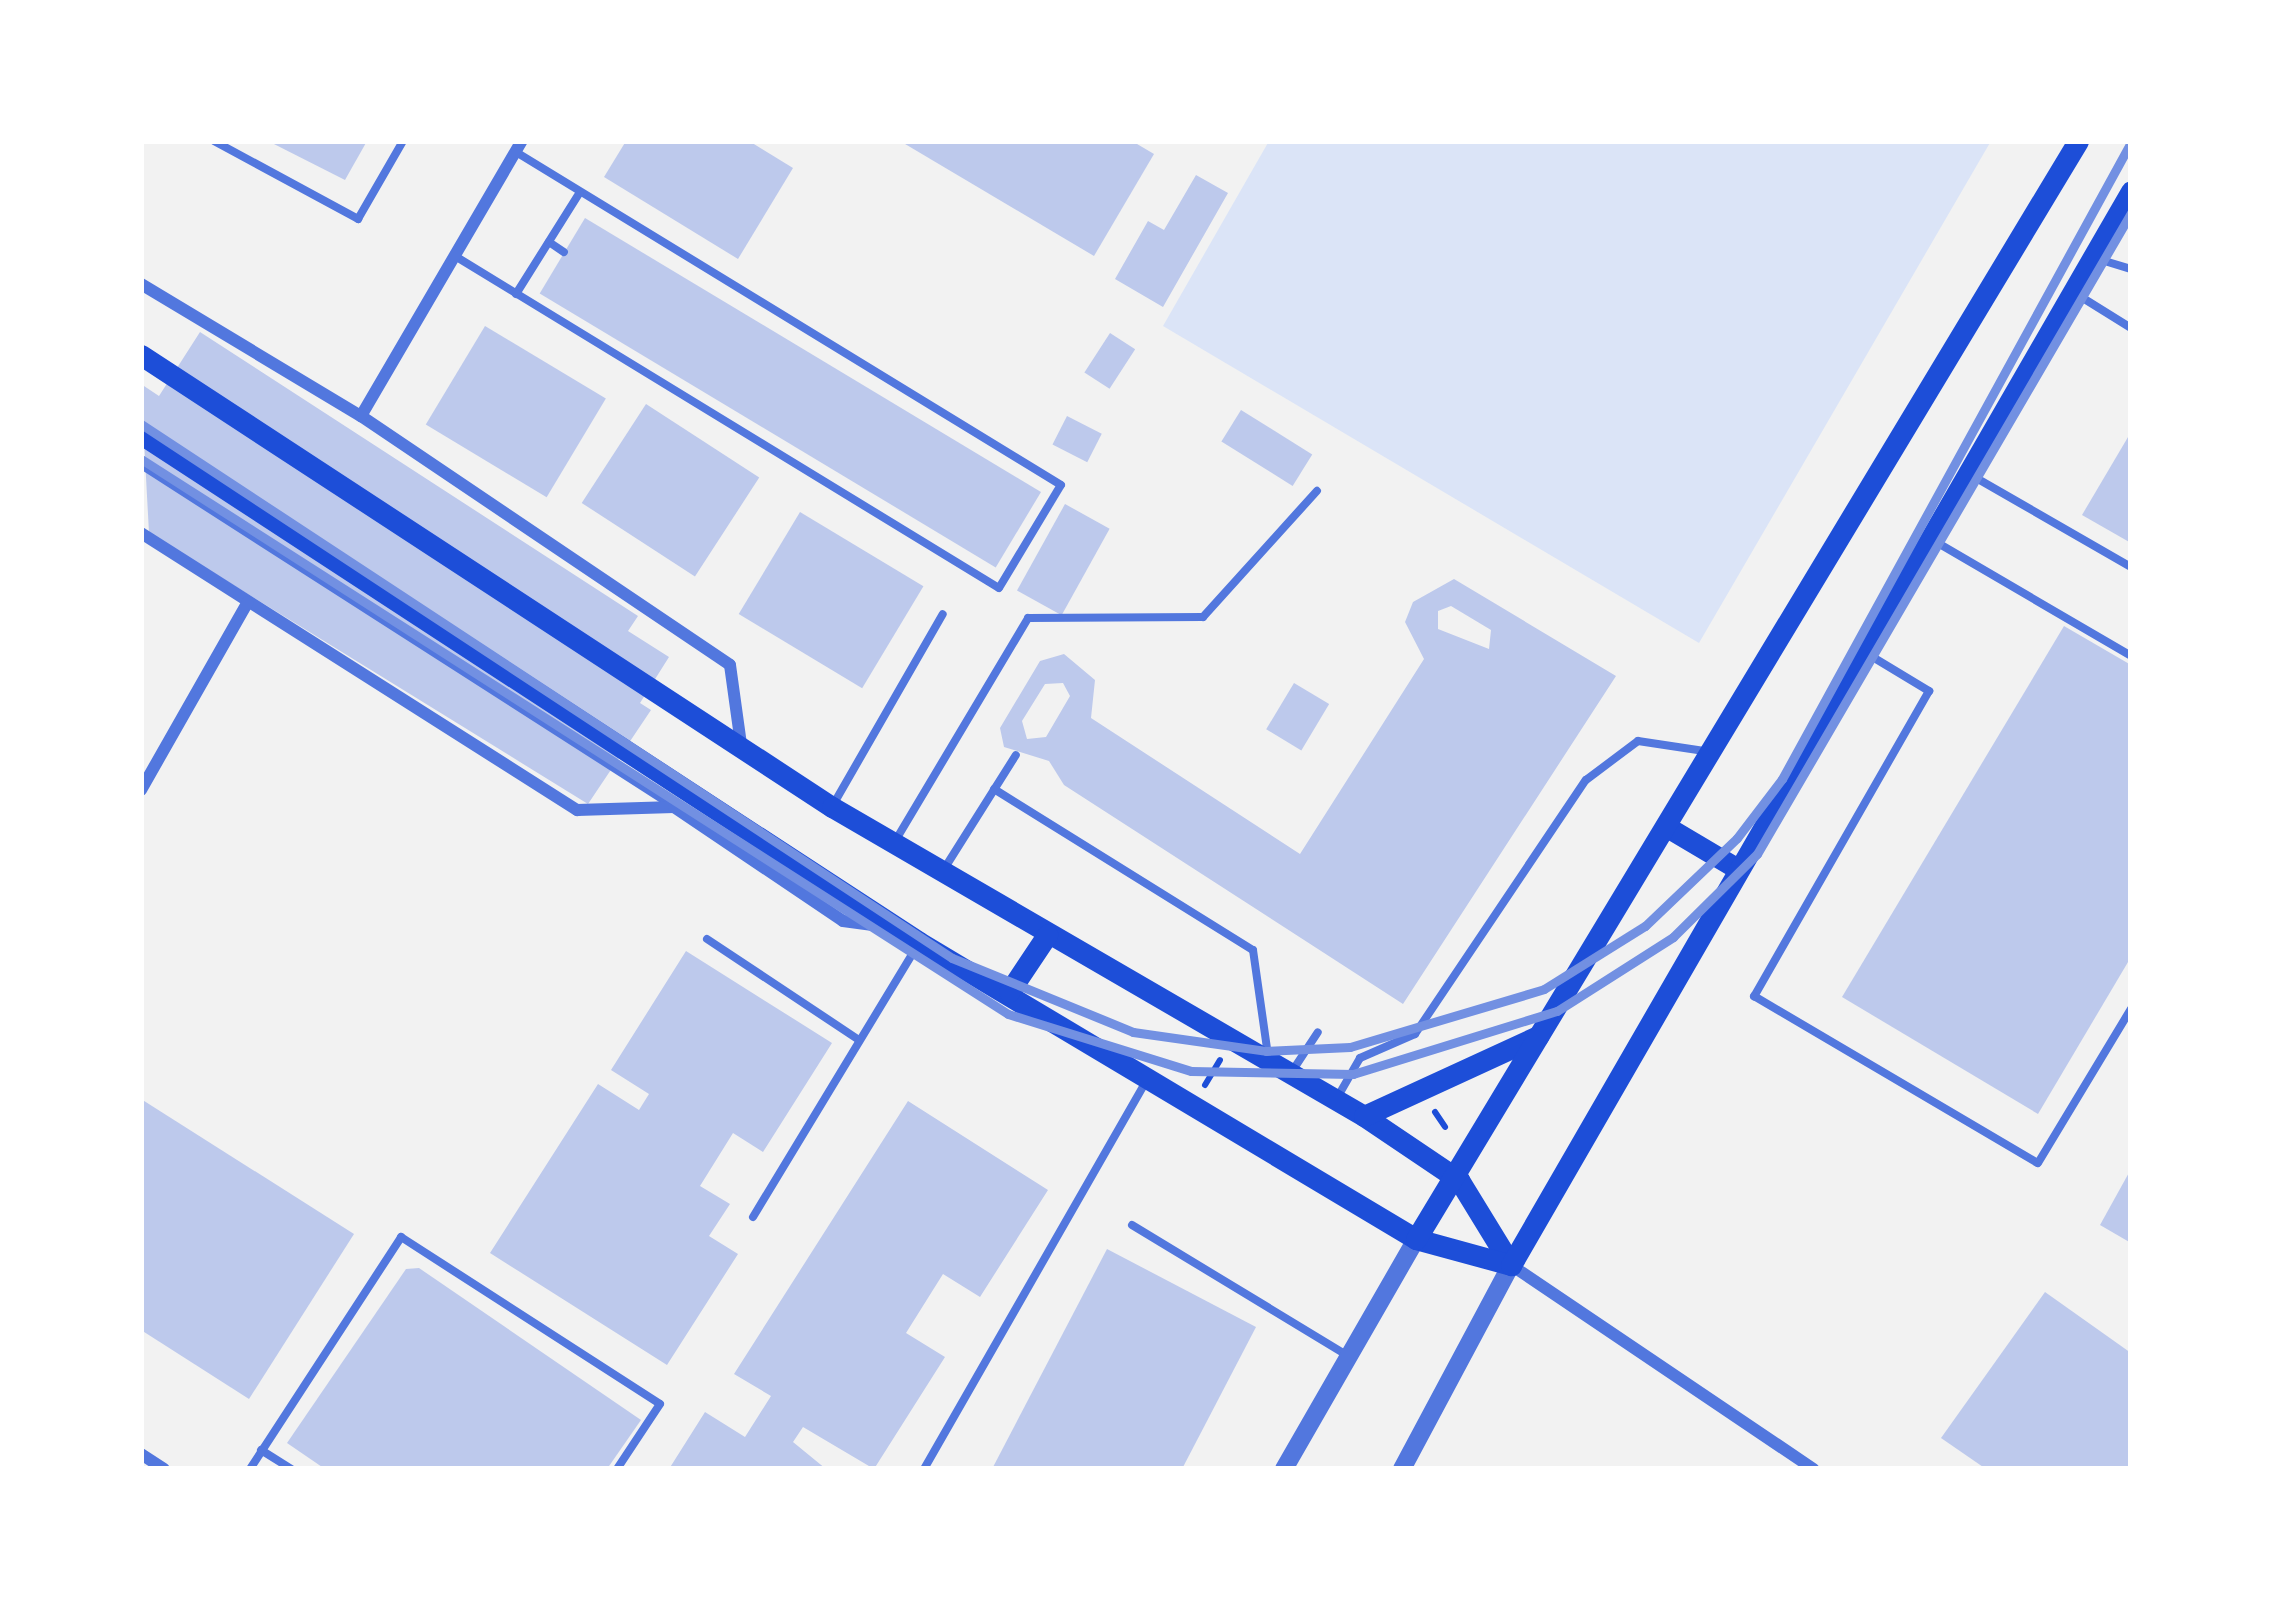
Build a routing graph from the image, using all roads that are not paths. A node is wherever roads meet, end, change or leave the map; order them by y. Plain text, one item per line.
1 (214, 141) edge
2 (403, 141) edge
3 (2078, 141) edge
4 (519, 147) edge
5 (2131, 191) edge
6 (580, 192) junction
7 (549, 242) junction
8 (564, 252) dead end
9 (454, 256) junction
10 (2093, 256) junction
11 (2131, 268) edge
12 (141, 284) edge
13 (2072, 291) junction
14 (517, 294) junction
15 (2131, 328) edge
16 (141, 355) edge
17 (361, 416) junction
18 (141, 434) edge
19 (141, 465) edge
20 (1963, 470) junction
21 (1317, 490) dead end
22 (141, 533) edge
23 (1925, 535) junction
24 (2131, 568) edge
25 (248, 602) junction
26 (944, 614) dead end
27 (1860, 649) junction
28 (2131, 656) edge
29 (740, 744) junction
30 (1711, 752) junction
31 (1016, 755) dead end
32 (994, 789) junction
33 (141, 790) edge
34 (674, 806) junction
35 (832, 807) junction
36 (1667, 827) junction
37 (893, 844) junction
38 (1733, 866) junction
39 (942, 873) junction
40 (896, 928) junction
41 (1046, 934) junction
42 (707, 939) dead end
43 (920, 942) junction
44 (1009, 992) junction
45 (2131, 1010) edge
46 (1318, 1032) dead end
47 (1540, 1035) junction
48 (859, 1040) junction
49 (1268, 1056) junction
50 (1292, 1071) junction
51 (1149, 1078) junction
52 (1337, 1099) junction
53 (1364, 1116) junction
54 (1459, 1180) junction
55 (753, 1217) dead end
56 (1132, 1225) dead end
57 (1415, 1239) junction
58 (1511, 1265) junction
59 (1349, 1357) junction
60 (261, 1450) junction
61 (141, 1454) edge
62 (164, 1469) edge
63 (250, 1469) edge
64 (291, 1469) edge
65 (617, 1469) edge
66 (924, 1469) edge
67 (1284, 1469) edge
68 (1402, 1469) edge
69 (1814, 1469) edge

1 - 2 lane
3 - 30 main road
4 - 6 lane
4 - 9 street
5 - 10 main road
6 - 7 lane
6 - 14 lane
7 - 8 lane
7 - 14 lane
9 - 14 lane
9 - 17 street
10 - 11 lane
10 - 13 main road
12 - 17 street
13 - 15 lane
13 - 20 main road
16 - 29 main road
17 - 29 street
18 - 40 main road
19 - 34 lane
20 - 23 main road
20 - 24 lane
21 - 37 lane
22 - 25 street
23 - 27 main road
23 - 28 lane
25 - 33 street
25 - 34 street
26 - 35 lane
27 - 38 main road
27 - 45 lane
29 - 35 main road
30 - 36 main road
30 - 52 lane
31 - 32 lane
32 - 39 lane
32 - 49 lane
34 - 40 street
35 - 37 main road
36 - 38 main road
36 - 47 main road
37 - 39 main road
38 - 58 main road
39 - 41 main road
40 - 43 main road
41 - 44 main road
41 - 49 main road
42 - 48 lane
43 - 44 main road
43 - 48 lane
44 - 51 main road
46 - 50 lane
47 - 53 main road
47 - 54 main road
48 - 55 lane
49 - 50 main road
50 - 52 main road
51 - 57 main road
51 - 66 lane
52 - 53 main road
53 - 54 main road
54 - 57 main road
54 - 58 main road
56 - 59 lane
57 - 58 main road
57 - 59 street
58 - 68 street
58 - 69 street
59 - 67 street
60 - 63 lane
60 - 64 lane
60 - 65 lane
61 - 62 street

